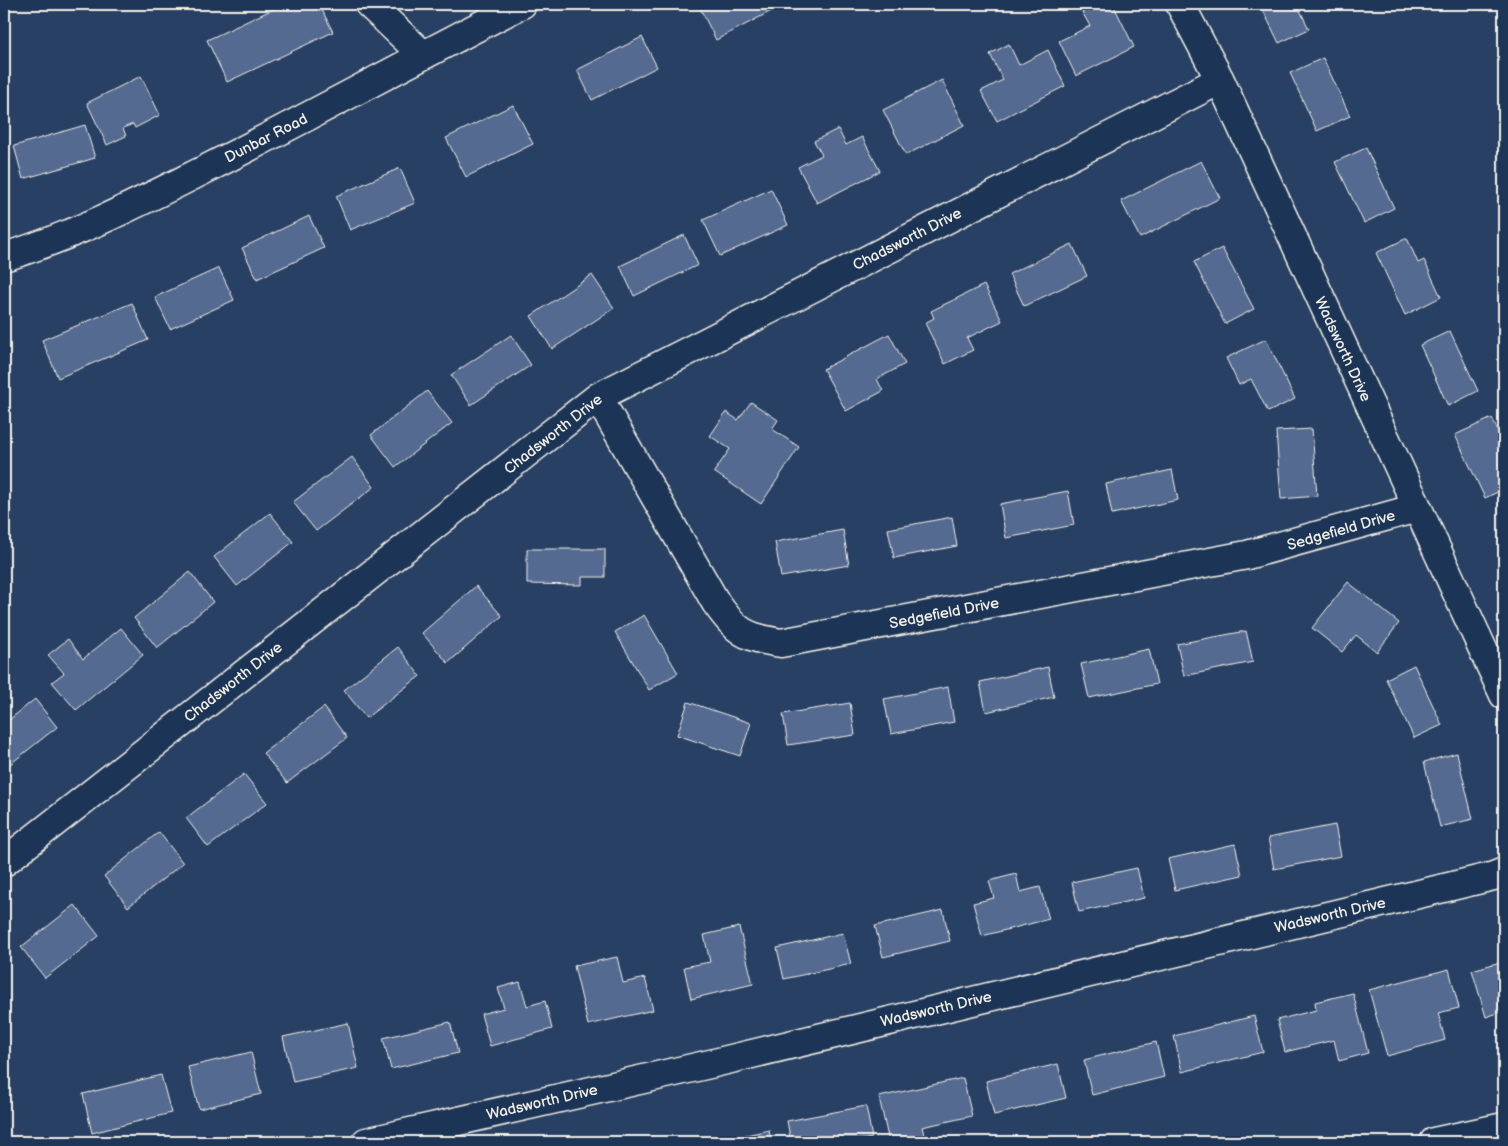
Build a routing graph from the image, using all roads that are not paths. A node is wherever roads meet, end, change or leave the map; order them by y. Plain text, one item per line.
1 (369, 4) edge
2 (522, 4) edge
3 (1180, 4) edge
4 (423, 55) junction
5 (1220, 80) junction
6 (4, 257) edge
7 (598, 397) junction
8 (1417, 508) junction
9 (1504, 694) edge
10 (4, 862) edge
11 (1504, 872) edge
12 (1504, 1127) edge
13 (366, 1142) edge
14 (1434, 1142) edge

1 - 4 street
2 - 4 street, Dunbar Road
3 - 5 street, Wadsworth Drive
4 - 6 street, Dunbar Road
5 - 7 street, Chadsworth Drive
5 - 8 street, Wadsworth Drive
7 - 8 street, Sedgefield Drive
7 - 10 street, Chadsworth Drive
8 - 9 street, Wadsworth Drive
11 - 13 street, Wadsworth Drive
12 - 14 street

